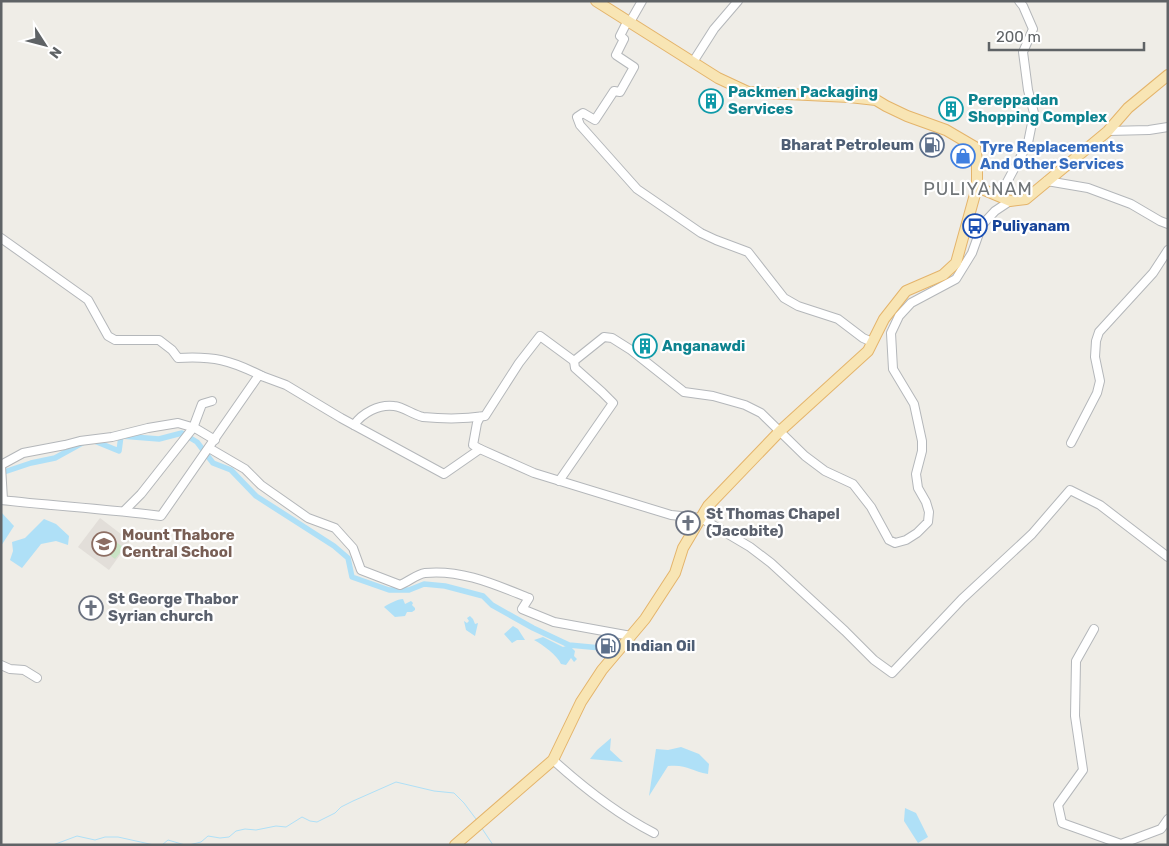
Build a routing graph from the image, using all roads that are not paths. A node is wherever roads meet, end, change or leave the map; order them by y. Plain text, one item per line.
1 (596, 1) edge
2 (642, 1) edge
3 (738, 1) edge
4 (1020, 1) edge
5 (629, 21) junction
6 (693, 62) junction
7 (1168, 75) edge
8 (1168, 127) edge
9 (1108, 131) junction
10 (1047, 181) junction
11 (977, 187) junction
12 (1000, 196) junction
13 (1010, 200) junction
14 (1168, 224) edge
15 (1, 238) edge
16 (1168, 250) edge
17 (872, 342) junction
18 (574, 361) junction
19 (262, 376) junction
20 (212, 401) dead end
21 (480, 417) junction
22 (354, 426) junction
23 (193, 428) junction
24 (780, 431) junction
25 (215, 440) junction
26 (1071, 444) dead end
27 (209, 448) junction
28 (480, 448) junction
29 (1, 466) edge
30 (559, 481) junction
31 (2, 500) edge
32 (124, 511) junction
33 (701, 518) junction
34 (1168, 557) edge
35 (1094, 628) dead end
36 (631, 636) junction
37 (1, 665) edge
38 (37, 678) dead end
39 (553, 760) junction
40 (1168, 819) edge
41 (654, 833) dead end
42 (455, 845) edge

1 - 5 main road
2 - 5 street
3 - 6 street
4 - 12 street
5 - 6 main road
5 - 17 street
6 - 11 main road
7 - 9 main road
8 - 9 street
9 - 10 main road
10 - 13 main road
10 - 14 street
11 - 12 main road
11 - 17 main road
12 - 13 main road
13 - 24 street
15 - 19 street
16 - 26 street
17 - 24 main road
18 - 21 street
18 - 24 street
18 - 30 street
19 - 22 street
19 - 25 street
20 - 23 street
21 - 22 street
21 - 28 street
22 - 28 street
23 - 25 street
23 - 29 street
23 - 32 street
24 - 33 main road
25 - 27 street
27 - 32 street
27 - 36 street
28 - 30 street
29 - 31 street
30 - 33 street
31 - 32 street
33 - 34 street
33 - 36 main road
35 - 40 street
36 - 39 main road
37 - 38 street
39 - 41 street
39 - 42 main road

